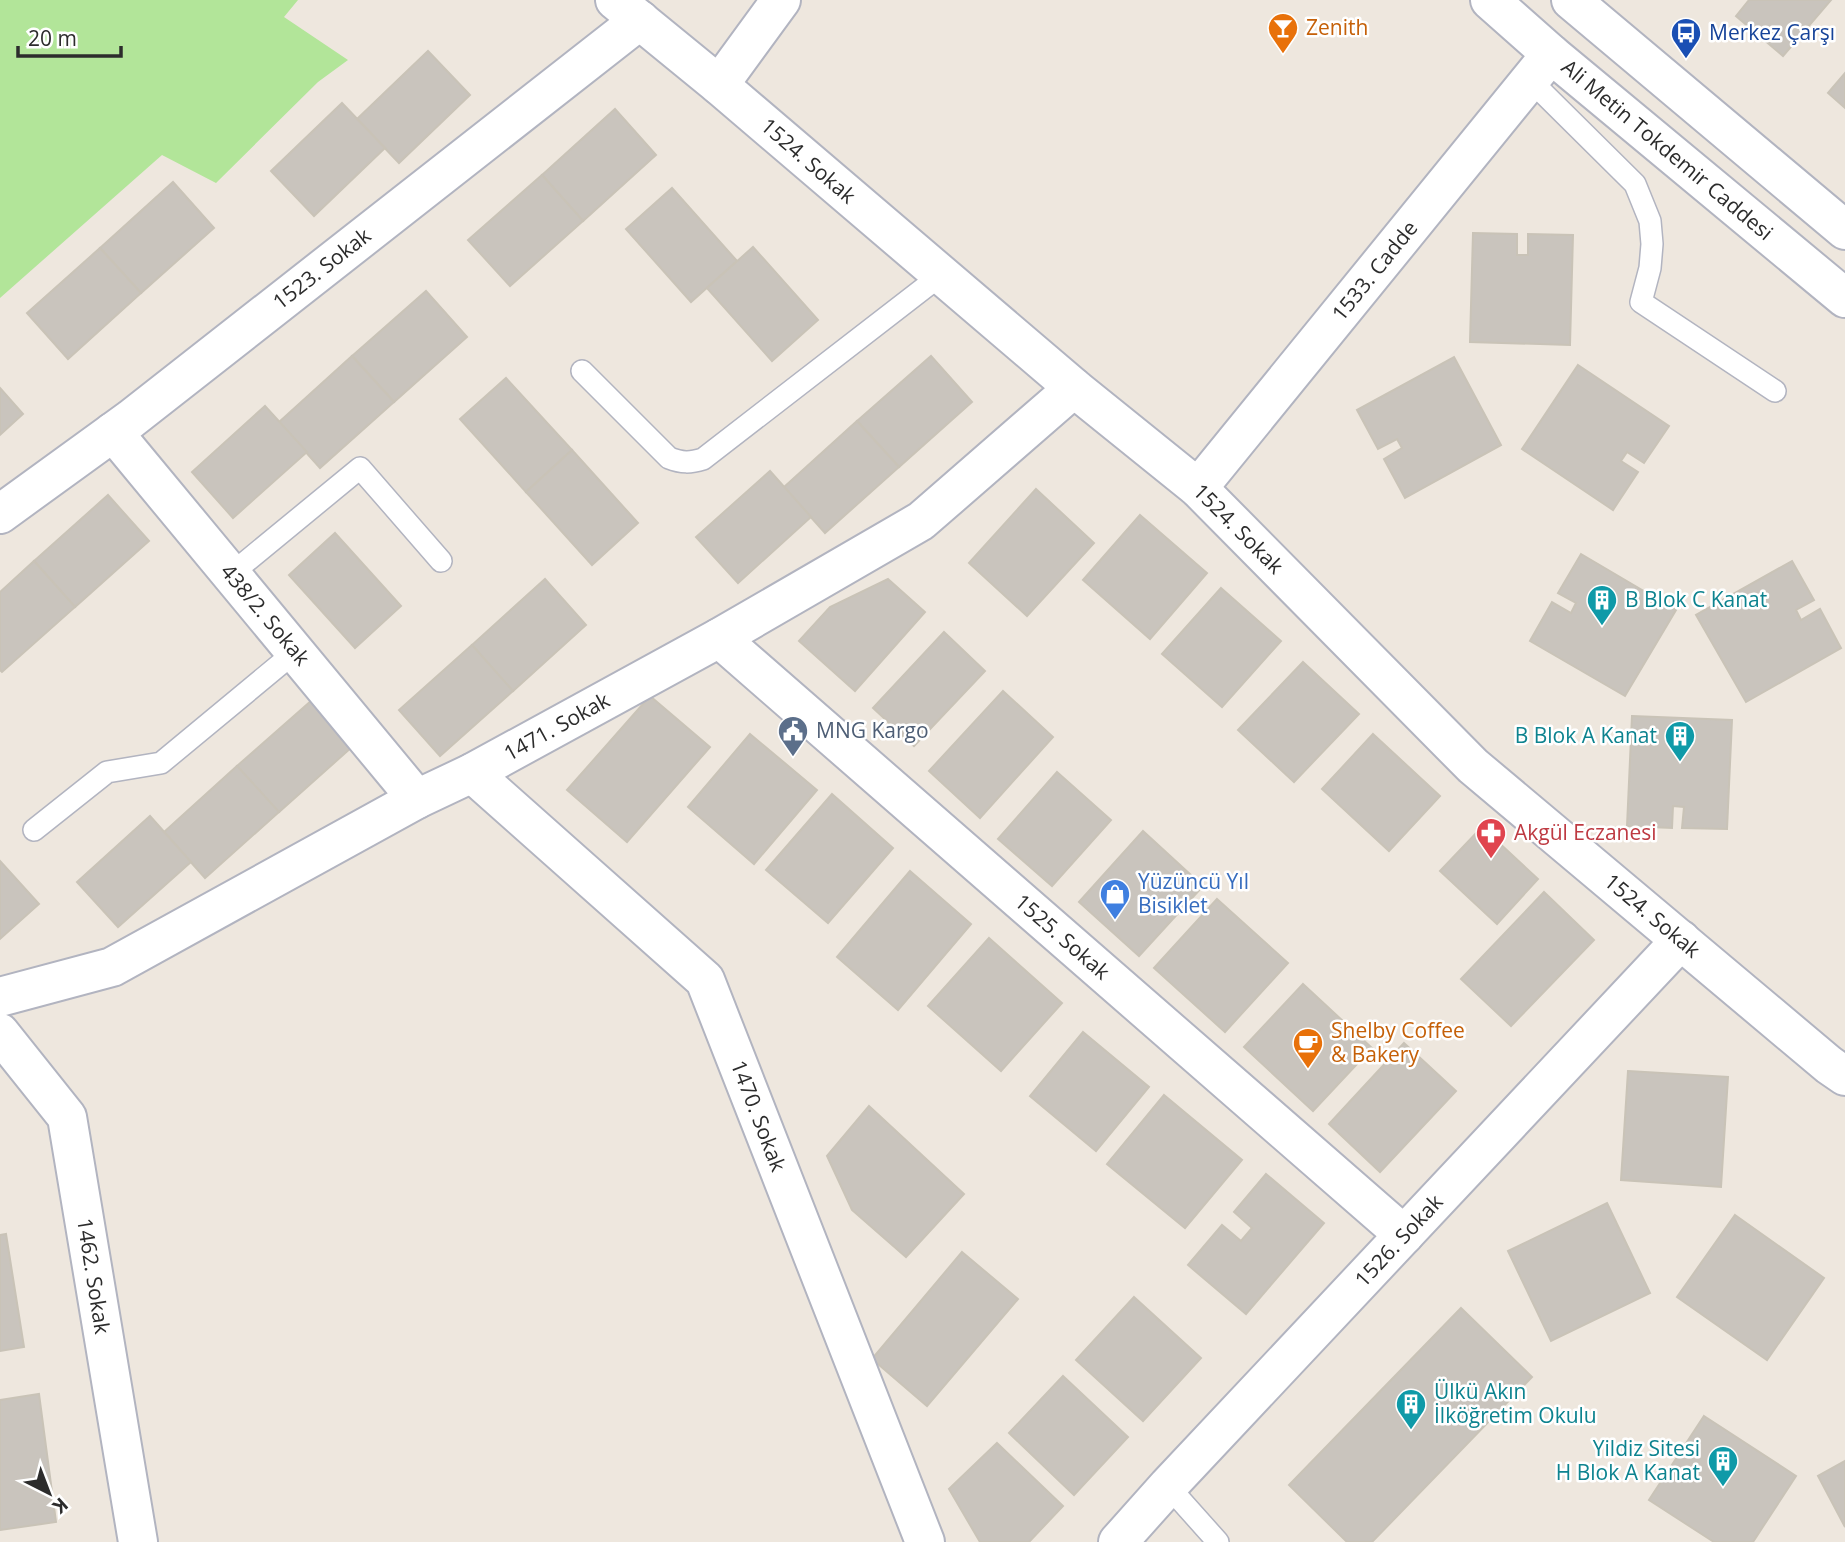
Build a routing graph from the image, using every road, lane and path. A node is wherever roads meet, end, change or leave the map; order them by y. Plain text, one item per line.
1 (781, 0) edge
2 (1490, 0) edge
3 (1571, 0) edge
4 (628, 10) edge
5 (1541, 67) junction
6 (719, 85) junction
7 (1845, 230) edge
8 (941, 275) junction
9 (1845, 298) edge
10 (582, 371) dead end
11 (1074, 388) junction
12 (1775, 391) dead end
13 (113, 432) junction
14 (1198, 488) junction
15 (0, 514) edge
16 (441, 561) dead end
17 (231, 574) junction
18 (719, 638) junction
19 (295, 652) junction
20 (472, 772) junction
21 (417, 799) junction
22 (34, 830) dead end
23 (1681, 940) junction
24 (0, 997) edge
25 (0, 1033) edge
26 (1845, 1076) edge
27 (1404, 1235) junction
28 (1168, 1486) junction
29 (138, 1542) edge
30 (925, 1542) edge
31 (1118, 1542) edge
32 (1218, 1542) edge

1 - 6 street
2 - 5 street, Ali Metin Tokdemir Caddesi
3 - 7 street
4 - 6 street, 1524. Sokak
4 - 13 street, 1523. Sokak
5 - 9 street, Ali Metin Tokdemir Caddesi
5 - 12 lane
5 - 14 street, 1533. Cadde
6 - 8 street, 1524. Sokak
8 - 10 lane
8 - 11 street, 1524. Sokak
11 - 14 street, 1524. Sokak
11 - 18 street, 1471. Sokak
13 - 15 street, 1523. Sokak
13 - 17 street, 438/2. Sokak
14 - 23 street, 1524. Sokak
16 - 17 lane
17 - 19 street, 438/2. Sokak
18 - 20 street, 1471. Sokak
18 - 27 street, 1525. Sokak
19 - 21 street, 438/2. Sokak
19 - 22 lane
20 - 21 street, 1471. Sokak
20 - 30 street, 1470. Sokak
21 - 24 street, 1471. Sokak
23 - 26 street, 1524. Sokak
23 - 27 street, 1526. Sokak
25 - 29 street, 1462. Sokak
27 - 28 street, 1526. Sokak
28 - 31 street, 1526. Sokak
28 - 32 lane

